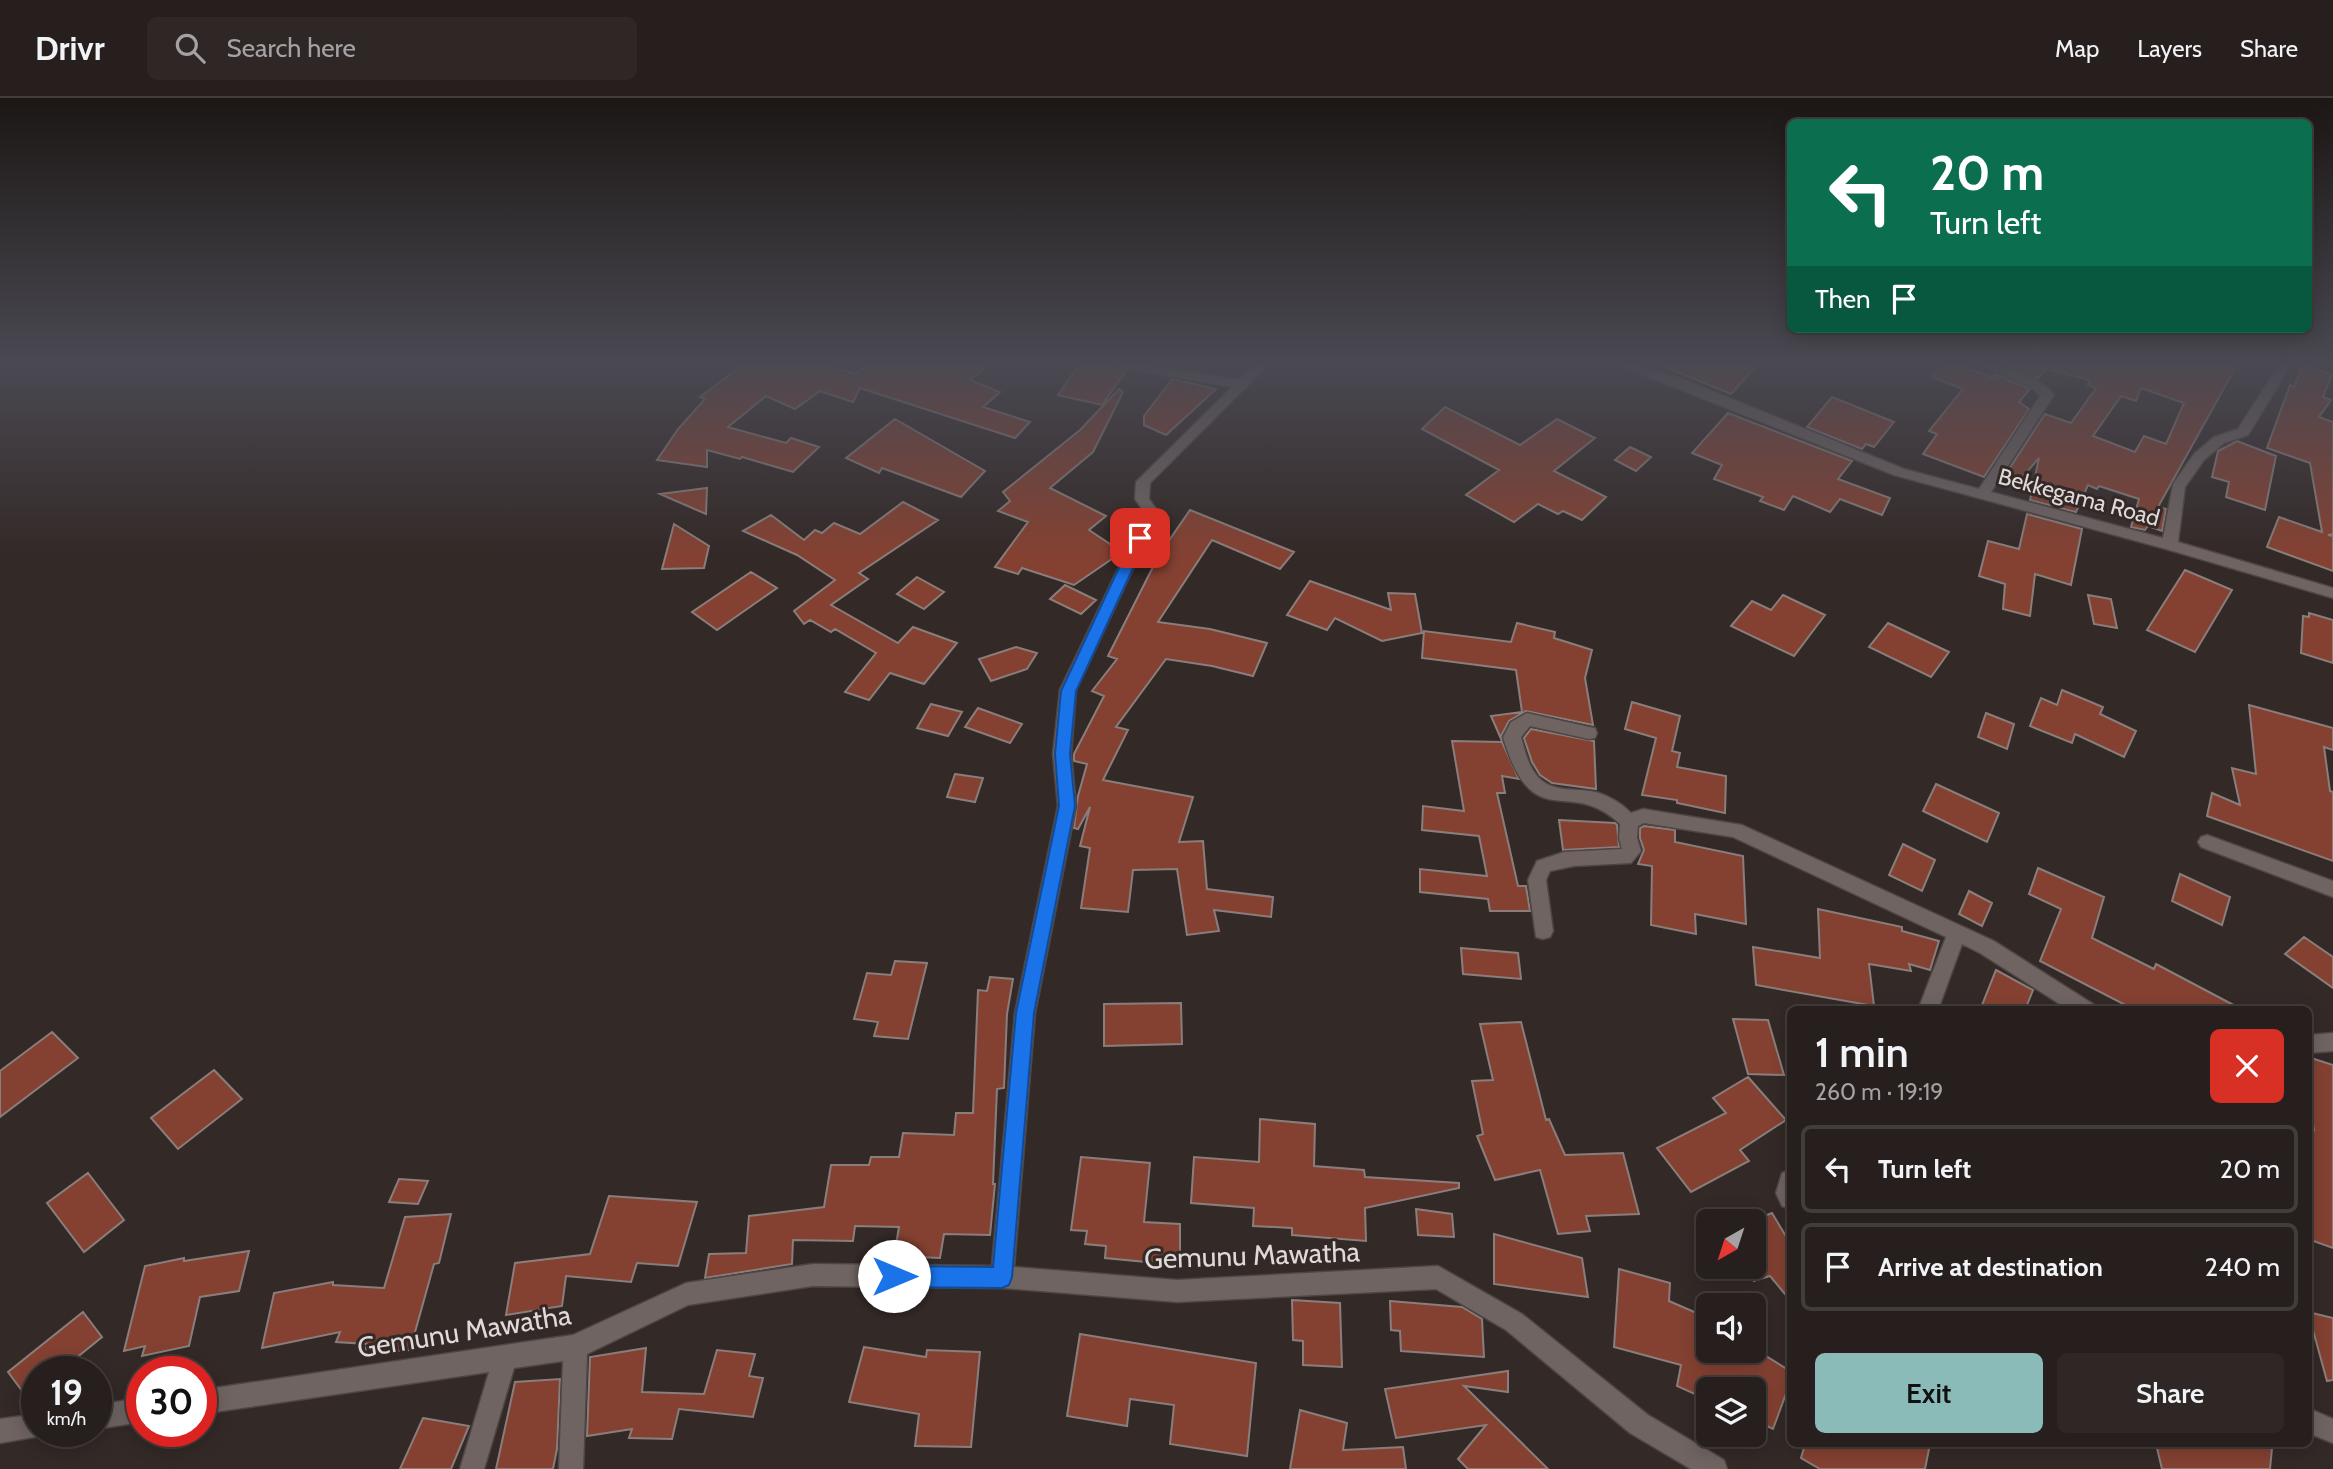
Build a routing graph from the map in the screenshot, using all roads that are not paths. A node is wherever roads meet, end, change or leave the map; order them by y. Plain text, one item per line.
1 (1197, 427) edge
2 (1788, 427) edge
3 (2026, 427) edge
4 (2246, 427) edge
5 (1982, 495) junction
6 (2170, 545) junction
7 (2333, 593) edge
8 (1589, 733) dead end
9 (1629, 822) junction
10 (2207, 842) dead end
11 (2333, 888) edge
12 (1543, 931) dead end
13 (1957, 933) junction
14 (1930, 1006) edge
15 (2079, 1006) edge
16 (2333, 1042) edge
17 (2312, 1044) edge
18 (1002, 1277) junction
19 (575, 1347) junction
20 (505, 1357) junction
21 (217, 1400) edge
22 (2312, 1422) edge
23 (21, 1428) edge
24 (0, 1431) edge
25 (2333, 1431) edge
26 (472, 1469) edge
27 (570, 1469) edge
28 (1715, 1469) edge

1 - 18 street
2 - 5 street, Bekkegama Road
3 - 5 street
4 - 6 street
5 - 6 street, Bekkegama Road
6 - 7 street, Bekkegama Road
8 - 9 street
9 - 12 street
9 - 13 street
10 - 11 street
13 - 14 street
13 - 15 street
16 - 17 street
18 - 19 street, Gemunu Mawatha
18 - 28 street, Gemunu Mawatha
19 - 20 street, Gemunu Mawatha
19 - 27 street
20 - 21 street, Gemunu Mawatha
20 - 26 street
22 - 25 street
23 - 24 street

